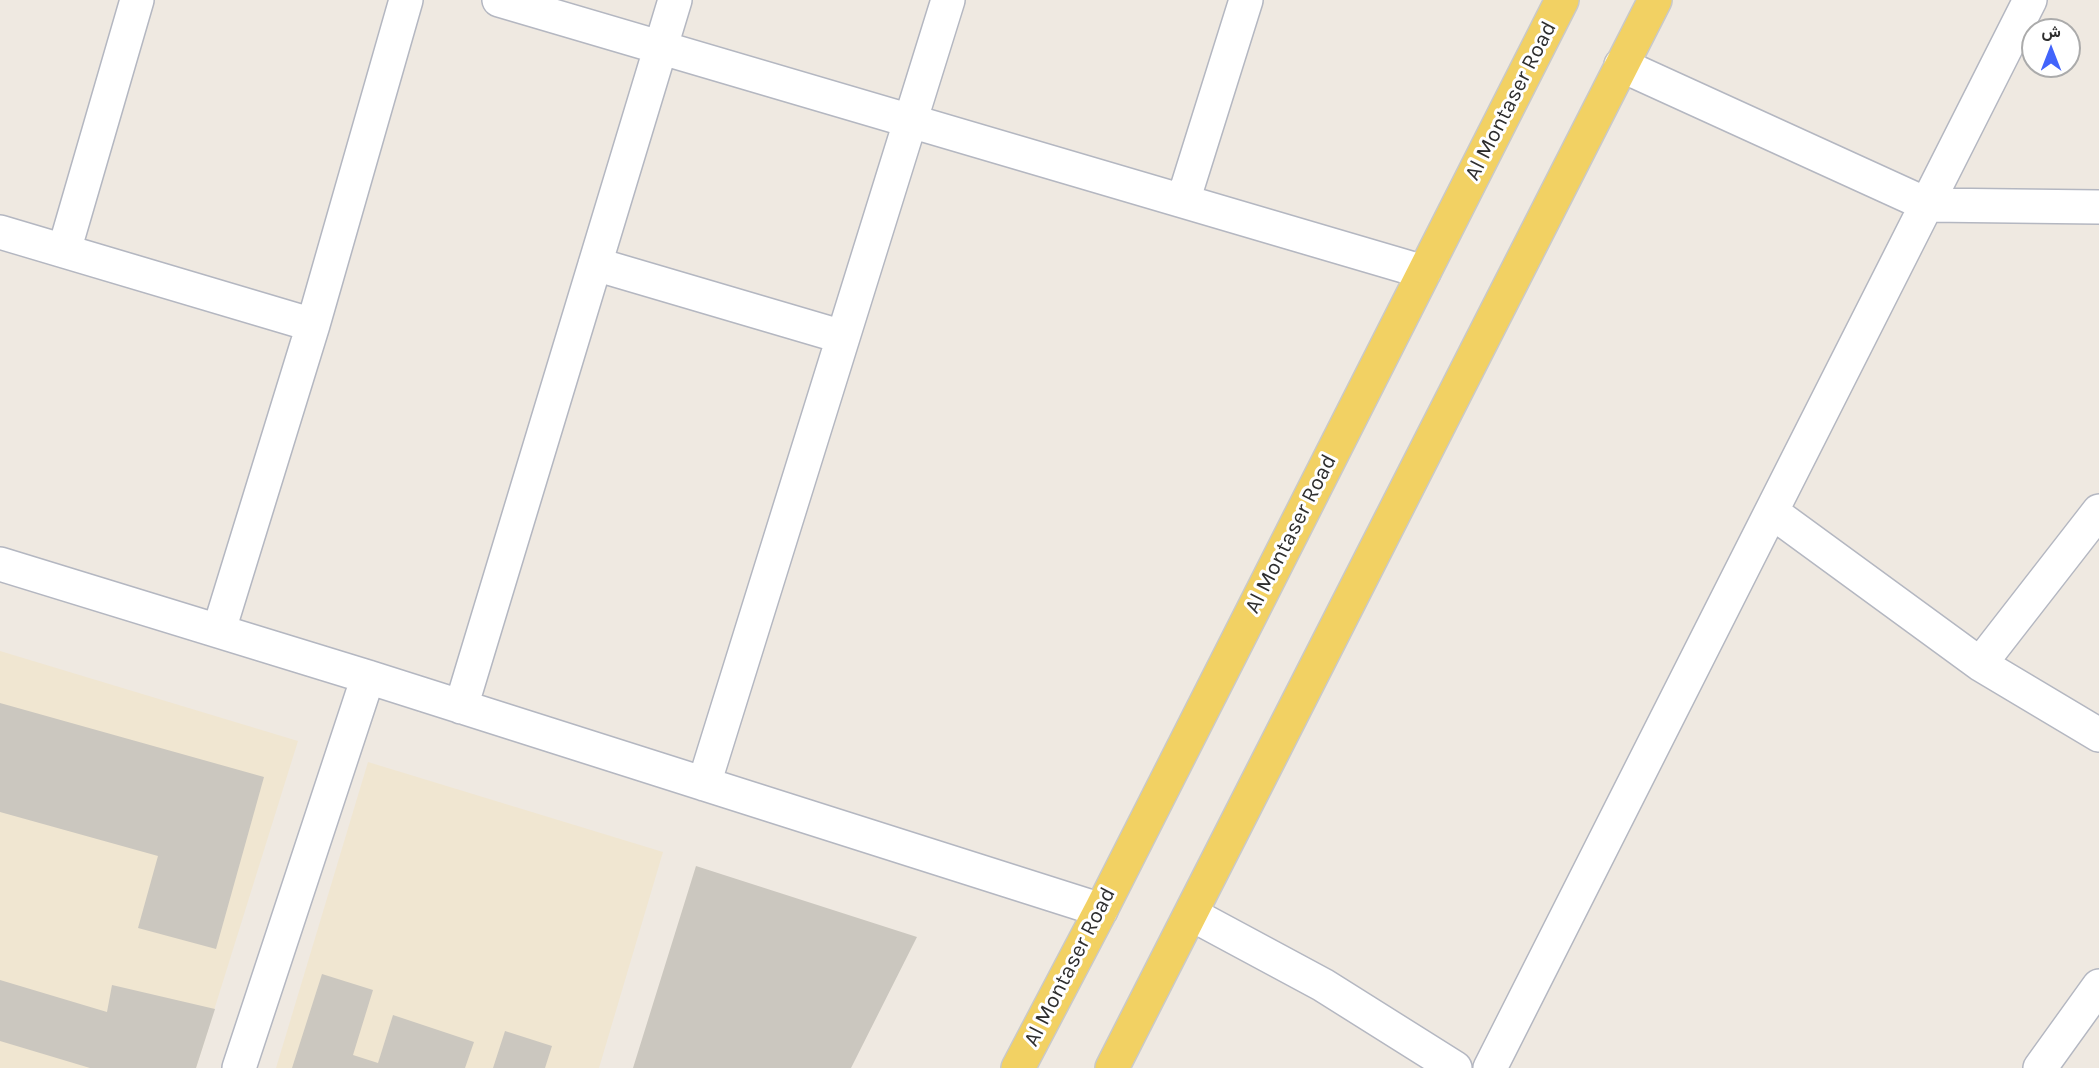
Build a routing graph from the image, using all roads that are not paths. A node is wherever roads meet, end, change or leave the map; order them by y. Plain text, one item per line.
1 (137, 0) edge
2 (406, 0) edge
3 (499, 0) edge
4 (675, 0) edge
5 (948, 0) edge
6 (1246, 0) edge
7 (1562, 0) edge
8 (1654, 0) edge
9 (2030, 0) edge
10 (660, 46) junction
11 (1621, 65) junction
12 (911, 120) junction
13 (1183, 201) junction
14 (1928, 205) junction
15 (2099, 207) edge
16 (0, 232) edge
17 (64, 252) junction
18 (595, 264) junction
19 (1424, 272) junction
20 (313, 326) junction
21 (843, 337) junction
22 (2099, 511) edge
23 (1772, 512) junction
24 (0, 564) edge
25 (219, 630) junction
26 (1980, 664) junction
27 (368, 676) junction
28 (461, 707) junction
29 (2099, 735) edge
30 (704, 784) junction
31 (1101, 910) junction
32 (1191, 914) junction
33 (2099, 986) edge
34 (239, 1068) edge
35 (1018, 1068) edge
36 (1112, 1068) edge
37 (1455, 1068) edge
38 (1490, 1068) edge
39 (2040, 1068) edge

1 - 17 street
2 - 20 street
3 - 10 street
4 - 10 street
5 - 12 street
6 - 13 street
7 - 19 main road, Al Montaser Road
8 - 11 main road
9 - 14 street
10 - 12 street
10 - 18 street
11 - 14 street
11 - 32 main road
12 - 13 street
12 - 21 street
13 - 19 street
14 - 15 street
14 - 23 street
16 - 17 street
17 - 20 street
18 - 21 street
18 - 28 street
19 - 31 main road, Al Montaser Road
20 - 25 street
21 - 30 street
22 - 26 street
23 - 26 street
23 - 38 street
24 - 25 street
25 - 27 street
26 - 29 street
27 - 28 street
27 - 34 street
28 - 30 street
30 - 31 street
31 - 35 main road, Al Montaser Road
32 - 36 main road
32 - 37 street
33 - 39 street

